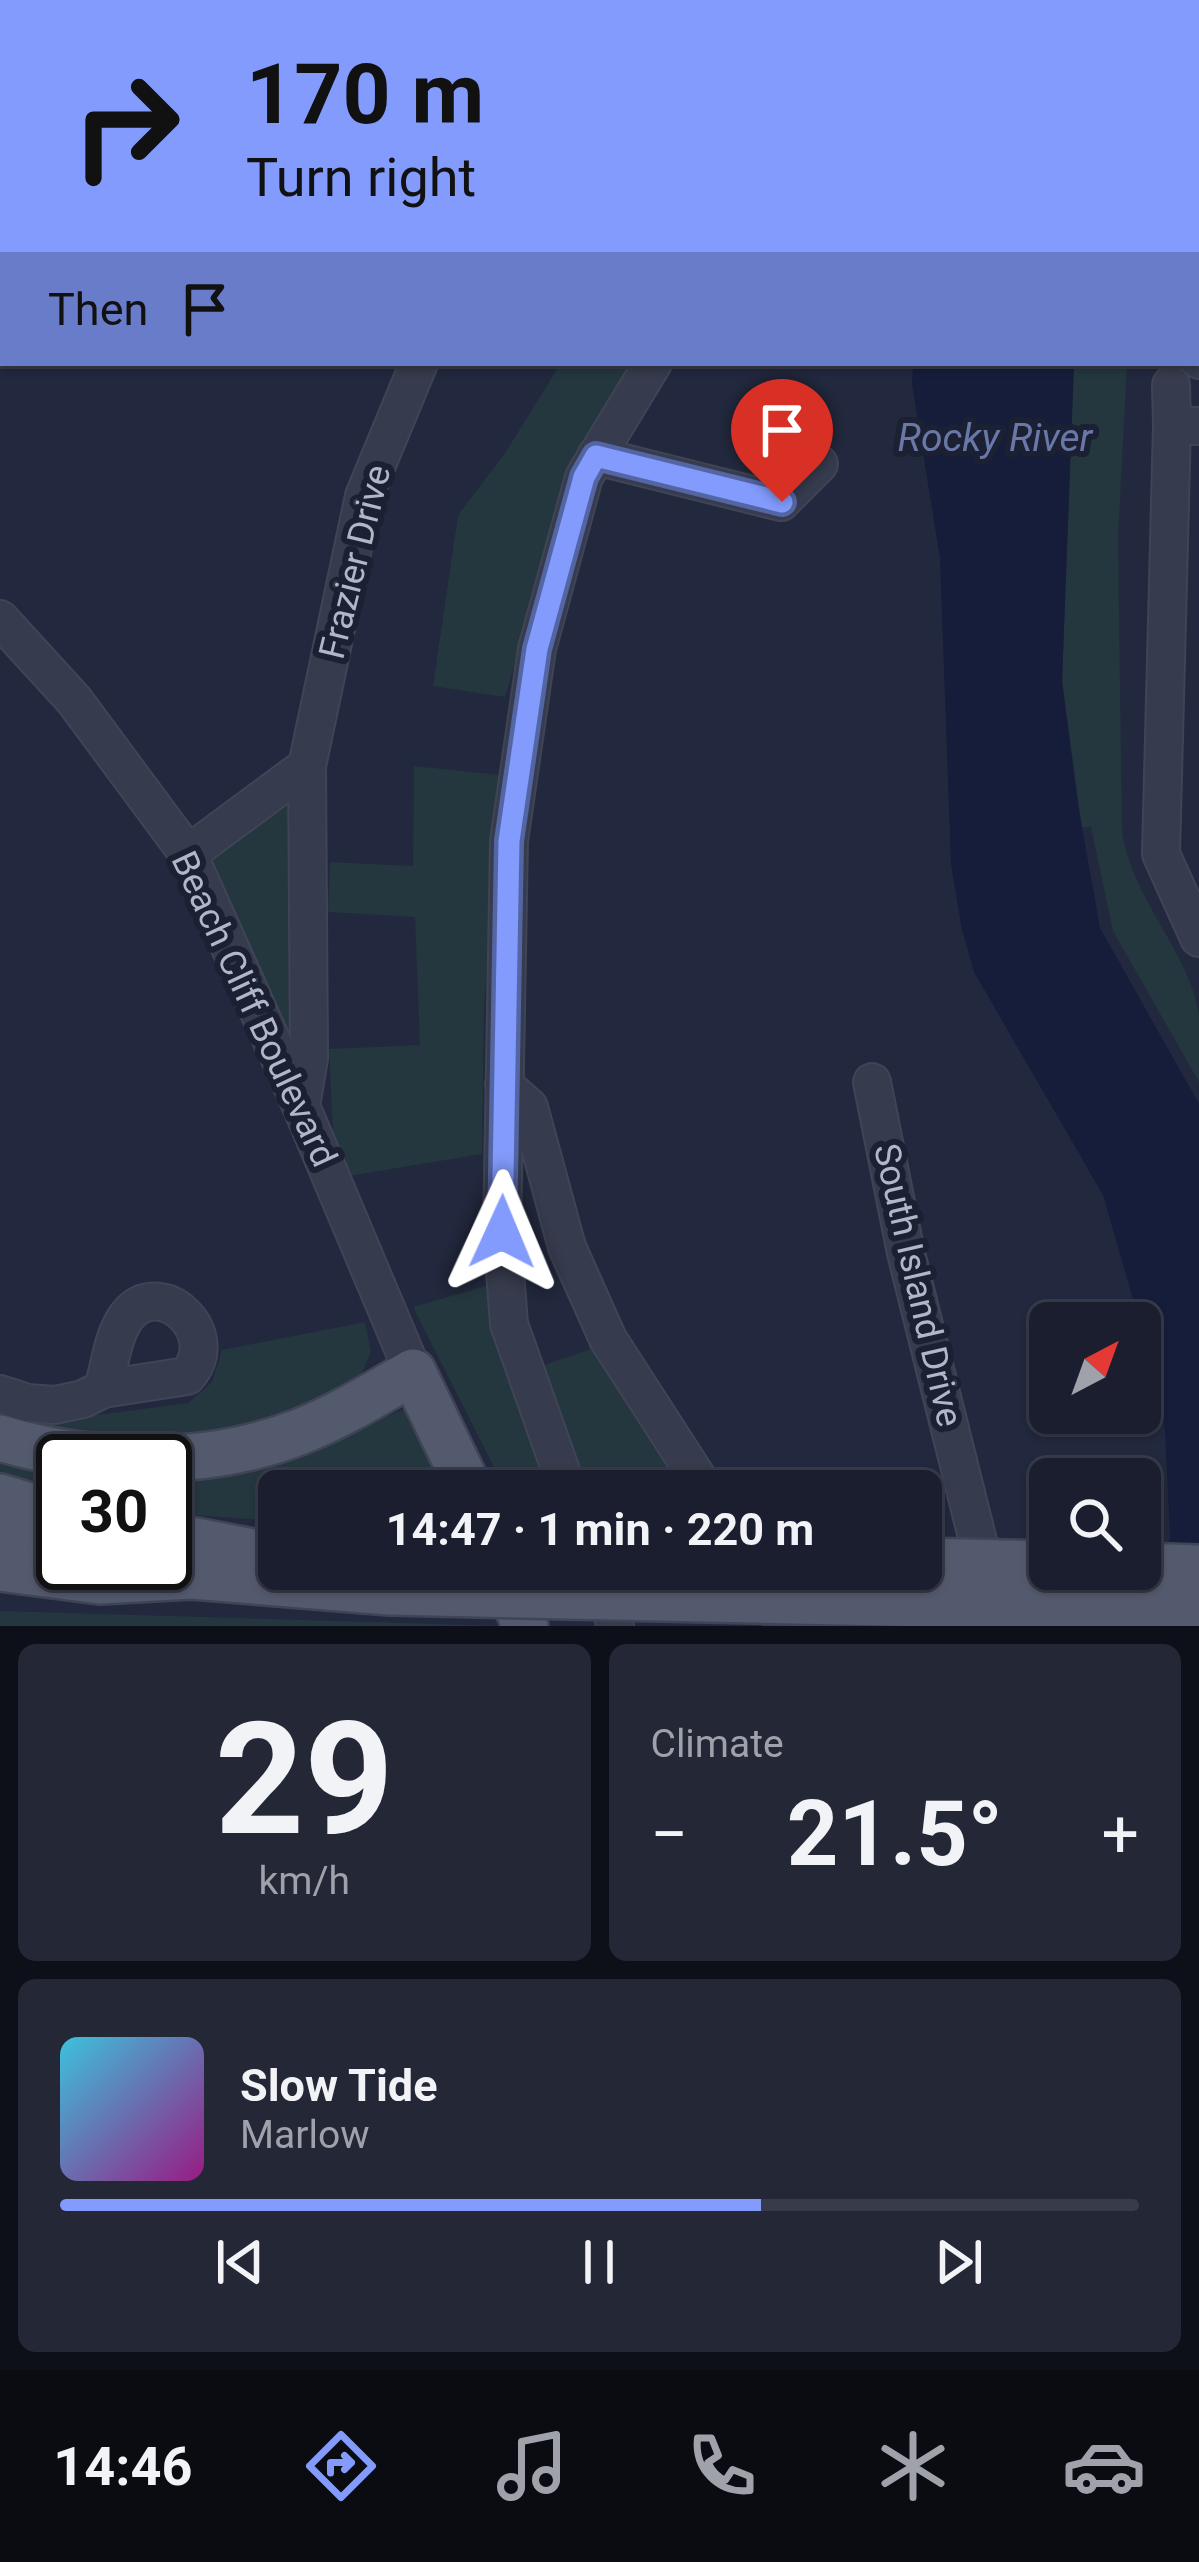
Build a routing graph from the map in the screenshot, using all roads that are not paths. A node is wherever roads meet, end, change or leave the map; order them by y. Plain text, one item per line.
1 (418, 366) edge
2 (651, 366) edge
3 (1171, 385) dead end
4 (1186, 425) edge
5 (596, 456) junction
6 (819, 464) dead end
7 (0, 619) edge
8 (307, 766) junction
9 (188, 854) junction
10 (1199, 938) edge
11 (872, 1082) dead end
12 (504, 1085) junction
13 (301, 1106) junction
14 (413, 1372) junction
15 (103, 1389) dead end
16 (0, 1394) edge
17 (0, 1438) edge
18 (460, 1470) edge
19 (560, 1470) edge
20 (692, 1470) edge
21 (0, 1497) edge
22 (36, 1508) edge
23 (0, 1533) edge
24 (192, 1540) edge
25 (258, 1551) edge
26 (192, 1552) edge
27 (258, 1552) edge
28 (942, 1561) edge
29 (1029, 1564) edge
30 (1161, 1567) edge
31 (1199, 1568) edge
32 (25, 1569) edge
33 (511, 1590) edge
34 (607, 1590) edge
35 (765, 1590) edge
36 (1199, 1610) edge
37 (525, 1626) edge
38 (614, 1626) edge
39 (786, 1626) edge
40 (989, 1626) edge

1 - 8 street, Frazier Drive
2 - 5 street
3 - 4 street
4 - 10 street
5 - 6 street
5 - 12 street
7 - 9 street, Beach Cliff Boulevard
8 - 9 street
8 - 13 street, Frazier Drive
9 - 13 street, Beach Cliff Boulevard
11 - 40 street, South Island Drive
12 - 19 street
12 - 20 street
13 - 14 street, Beach Cliff Boulevard
14 - 17 main road
14 - 18 main road
15 - 16 street
21 - 22 main road
23 - 32 main road
24 - 25 main road
26 - 27 main road
28 - 29 main road, bridge
30 - 31 main road
32 - 36 main road, bridge
33 - 37 main road
34 - 38 street
35 - 39 street

